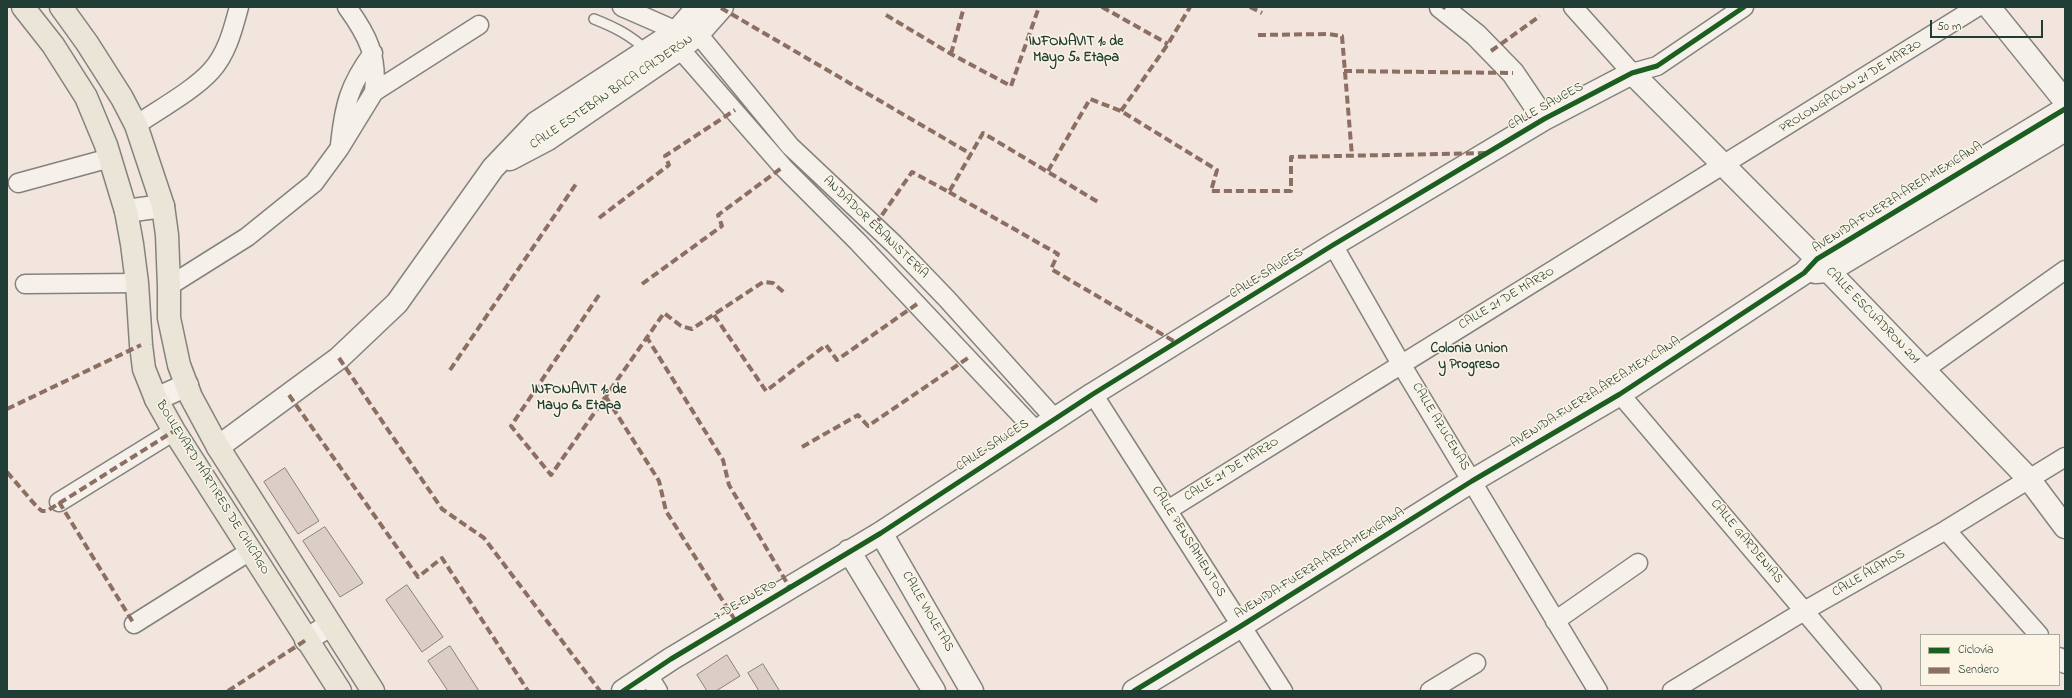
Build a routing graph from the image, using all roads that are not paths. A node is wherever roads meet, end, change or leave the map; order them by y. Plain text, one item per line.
1 (23, 7) edge
2 (61, 7) edge
3 (239, 7) edge
4 (347, 7) edge
5 (622, 7) edge
6 (698, 7) edge
7 (722, 7) edge
8 (1441, 7) edge
9 (1573, 7) edge
10 (1744, 7) edge
11 (1978, 7) edge
12 (1989, 7) edge
13 (650, 13) edge
14 (594, 19) dead end
15 (479, 24) dead end
16 (686, 39) junction
17 (373, 53) junction
18 (651, 58) junction
19 (1632, 73) junction
20 (374, 92) junction
21 (2065, 101) edge
22 (2065, 109) edge
23 (1544, 119) junction
24 (136, 125) junction
25 (2065, 130) edge
26 (339, 149) junction
27 (110, 158) junction
28 (1725, 166) junction
29 (18, 183) dead end
30 (162, 206) junction
31 (126, 211) junction
32 (1333, 245) junction
33 (1817, 268) junction
34 (2065, 270) edge
35 (137, 283) junction
36 (25, 284) dead end
37 (170, 286) junction
38 (1401, 364) junction
39 (1924, 370) junction
40 (186, 385) junction
41 (1093, 394) junction
42 (1620, 394) junction
43 (156, 399) junction
44 (1055, 419) junction
45 (174, 431) junction
46 (1036, 431) junction
47 (218, 447) junction
48 (2065, 457) edge
49 (2029, 479) junction
50 (1472, 481) junction
51 (59, 502) dead end
52 (1168, 510) junction
53 (2065, 527) edge
54 (1946, 530) junction
55 (881, 533) junction
56 (250, 551) junction
57 (849, 551) junction
58 (1638, 563) dead end
59 (1804, 611) junction
60 (1555, 621) junction
61 (134, 624) dead end
62 (330, 625) junction
63 (1241, 626) junction
64 (2038, 634) edge
65 (306, 640) junction
66 (1476, 663) dead end
67 (653, 683) edge
68 (340, 691) edge
69 (373, 691) edge
70 (623, 691) edge
71 (934, 691) edge
72 (972, 691) edge
73 (1134, 691) edge
74 (1283, 691) edge
75 (1430, 691) edge
76 (1598, 691) edge
77 (1672, 691) edge
78 (1872, 691) edge

1 - 27 main road, BOULEVARD MÁRTIRES DE CHICAGO
2 - 24 main road, BOULEVARD MÁRTIRES DE CHICAGO
3 - 24 street
4 - 17 street
5 - 13 street, ANDADOR EBANISTERÍA
6 - 16 street, CALLE ESTEBAN BACA CALDERÓN
7 - 16 street, CALLE ESTEBAN BACA CALDERÓN
8 - 23 street
9 - 19 street, CALLE ESCUADRON 201
10 - 19 street, CALLE SAUCES
11 - 28 street, PROLONGACIÓN 21 DE MARZO
12 - 21 street
13 - 16 street, ANDADOR EBANISTERÍA
14 - 18 lane
15 - 20 street
16 - 18 street, CALLE ESTEBAN BACA CALDERÓN
16 - 44 street, ANDADOR EBANISTERÍA
16 - 46 street, ANDADOR EBANISTERÍA
17 - 20 street
17 - 26 street
18 - 47 street, CALLE ESTEBAN BACA CALDERÓN
19 - 23 street, CALLE SAUCES
19 - 28 street, CALLE ESCUADRON 201
20 - 26 street
22 - 33 street, AVENIDA FUERZA ÁREA MEXICANA
23 - 32 street, CALLE SAUCES
24 - 30 main road, BOULEVARD MÁRTIRES DE CHICAGO
25 - 33 street, AVENIDA FUERZA ÁREA MEXICANA
26 - 37 street
27 - 29 street
27 - 31 main road, BOULEVARD MÁRTIRES DE CHICAGO
28 - 33 street, CALLE ESCUADRON 201
28 - 38 street, CALLE 21 DE MARZO
30 - 31 street
30 - 37 main road, BOULEVARD MÁRTIRES DE CHICAGO
31 - 35 main road, BOULEVARD MÁRTIRES DE CHICAGO
32 - 38 street, CALLE AZUCENAS
32 - 41 street, CALLE SAUCES
33 - 39 street, CALLE ESCUADRON 201
33 - 42 street, AVENIDA FUERZA ÁREA MEXICANA
34 - 39 street
35 - 36 street
35 - 43 main road, BOULEVARD MÁRTIRES DE CHICAGO
37 - 40 main road, BOULEVARD MÁRTIRES DE CHICAGO
38 - 50 street, CALLE AZUCENAS
38 - 52 street, CALLE 21 DE MARZO
39 - 49 street, CALLE ESCUADRON 201
40 - 43 street
40 - 47 main road, BOULEVARD MÁRTIRES DE CHICAGO
41 - 44 street, CALLE SAUCES
41 - 52 street, CALLE PENSAMIENTOS
42 - 50 street, AVENIDA FUERZA ÁREA MEXICANA
42 - 59 street, CALLE GARDENIAS
43 - 45 main road, BOULEVARD MÁRTIRES DE CHICAGO
44 - 46 street, CALLE SAUCES
45 - 51 street
45 - 56 main road, BOULEVARD MÁRTIRES DE CHICAGO
46 - 55 street, CALLE SAUCES
47 - 62 main road, BOULEVARD MÁRTIRES DE CHICAGO
48 - 49 street, CALLE ÁLAMOS
49 - 53 street, CALLE ESCUADRON 201
49 - 54 street, CALLE ÁLAMOS
50 - 60 street, CALLE AZUCENAS
50 - 63 street, AVENIDA FUERZA ÁREA MEXICANA
52 - 63 street, CALLE PENSAMIENTOS
54 - 59 street, CALLE ÁLAMOS
54 - 64 street
55 - 57 street, 7 DE ENERO
55 - 72 street, CALLE VIOLETAS
56 - 61 street
56 - 65 main road, BOULEVARD MÁRTIRES DE CHICAGO
57 - 67 street, 7 DE ENERO
57 - 71 street
58 - 60 street
59 - 77 street, CALLE ÁLAMOS
59 - 78 street, CALLE GARDENIAS
60 - 76 street, CALLE AZUCENAS
62 - 65 street
62 - 69 main road, BOULEVARD MÁRTIRES DE CHICAGO
63 - 73 street, AVENIDA FUERZA ÁREA MEXICANA
63 - 74 street, CALLE PENSAMIENTOS
65 - 68 main road, BOULEVARD MÁRTIRES DE CHICAGO
66 - 75 street
67 - 70 street, 7 DE ENERO

